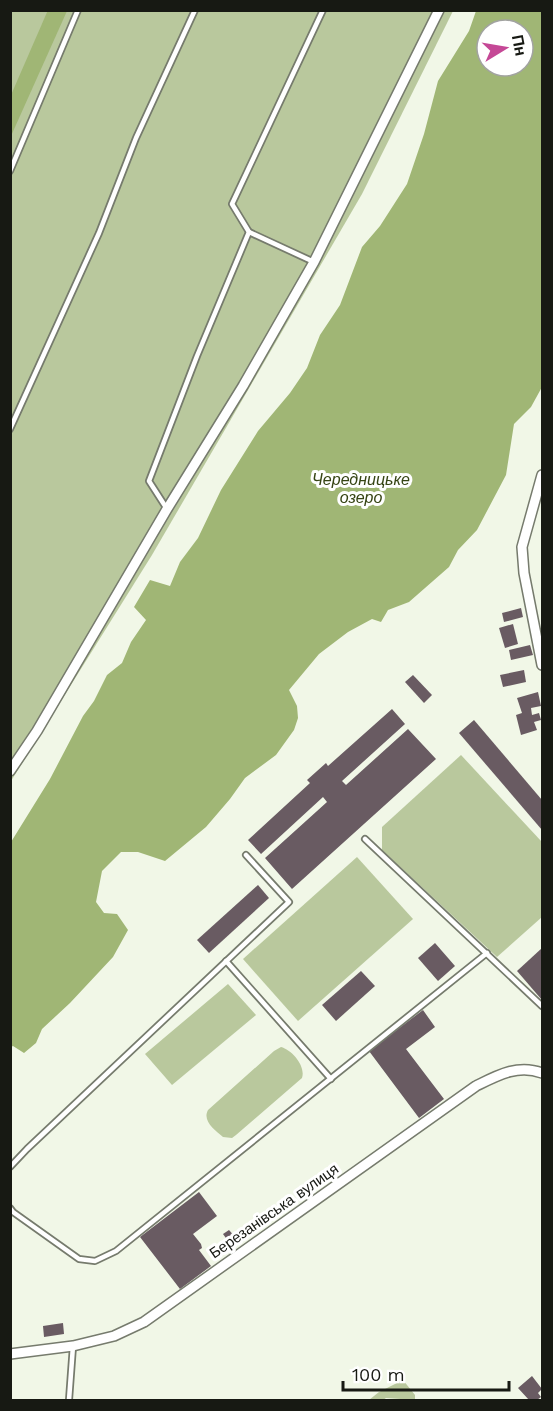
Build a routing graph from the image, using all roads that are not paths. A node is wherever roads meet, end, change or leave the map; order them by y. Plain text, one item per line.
1 (78, 10) edge
2 (195, 10) edge
3 (323, 10) edge
4 (439, 10) edge
5 (10, 171) edge
6 (249, 232) junction
7 (314, 262) junction
8 (10, 429) edge
9 (543, 475) edge
10 (167, 509) junction
11 (543, 665) edge
12 (10, 771) edge
13 (365, 839) dead end
14 (246, 855) dead end
15 (487, 953) junction
16 (226, 961) junction
17 (543, 1006) edge
18 (543, 1073) edge
19 (331, 1080) junction
20 (10, 1167) edge
21 (10, 1208) edge
22 (73, 1346) junction
23 (10, 1354) edge
24 (69, 1401) edge

1 - 5 lane
2 - 8 lane
3 - 6 lane
4 - 7 street
6 - 7 lane
6 - 10 lane
7 - 10 street
9 - 11 street
10 - 12 street
13 - 15 lane
14 - 16 lane
15 - 17 lane
15 - 19 lane
16 - 19 lane
16 - 20 lane
18 - 22 street, Березанівська вулиця
19 - 21 lane
22 - 23 street, Березанівська вулиця
22 - 24 lane

